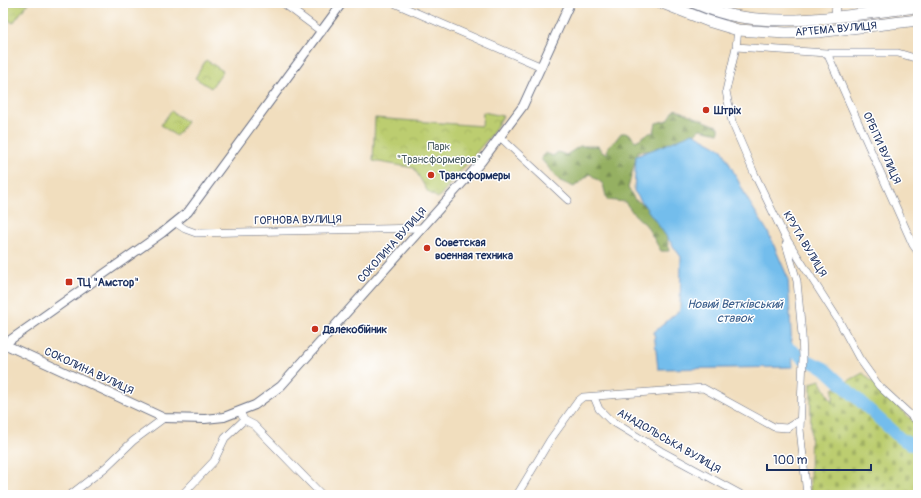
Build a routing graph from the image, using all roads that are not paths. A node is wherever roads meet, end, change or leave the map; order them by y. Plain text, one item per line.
1 (283, 3) edge
2 (342, 3) edge
3 (394, 3) edge
4 (570, 3) edge
5 (662, 3) edge
6 (695, 3) edge
7 (836, 3) edge
8 (918, 7) edge
9 (835, 16) junction
10 (918, 20) edge
11 (738, 30) junction
12 (322, 32) junction
13 (736, 48) junction
14 (827, 53) junction
15 (918, 59) edge
16 (542, 67) junction
17 (500, 137) junction
18 (568, 200) dead end
19 (176, 222) junction
20 (422, 228) junction
21 (784, 235) junction
22 (918, 252) edge
23 (4, 345) edge
24 (594, 397) junction
25 (240, 411) junction
26 (164, 418) junction
27 (244, 420) junction
28 (800, 420) junction
29 (918, 422) edge
30 (70, 495) edge
31 (182, 495) edge
32 (322, 495) edge
33 (517, 495) edge
34 (742, 495) edge
35 (807, 495) edge

1 - 12 street
2 - 12 street
3 - 16 street
4 - 16 street, СОКОЛИНА ВУЛИЦЯ
5 - 11 main road, АРТЕМА ВУЛИЦЯ
6 - 9 main road, АРТЕМА ВУЛИЦЯ
7 - 9 street
8 - 9 main road, АРТЕМА ВУЛИЦЯ
10 - 11 main road, АРТЕМА ВУЛИЦЯ
11 - 13 street, КРУТА ВУЛИЦЯ
12 - 19 street
13 - 14 street
13 - 21 street, КРУТА ВУЛИЦЯ
14 - 15 street
14 - 22 street, ОРБІТИ ВУЛИЦЯ
16 - 17 street, СОКОЛИНА ВУЛИЦЯ
17 - 18 street
17 - 20 street, СОКОЛИНА ВУЛИЦЯ
19 - 20 street, ГОРНОВА ВУЛИЦЯ
19 - 23 street
20 - 25 street, СОКОЛИНА ВУЛИЦЯ
21 - 28 street
21 - 29 street, КРУТА ВУЛИЦЯ
23 - 26 street, СОКОЛИНА ВУЛИЦЯ
24 - 28 street
24 - 33 street
24 - 34 street, АНАДОЛЬСЬКА ВУЛИЦЯ
25 - 26 street, СОКОЛИНА ВУЛИЦЯ
25 - 27 street
26 - 30 street
27 - 31 street
27 - 32 street
28 - 35 street

